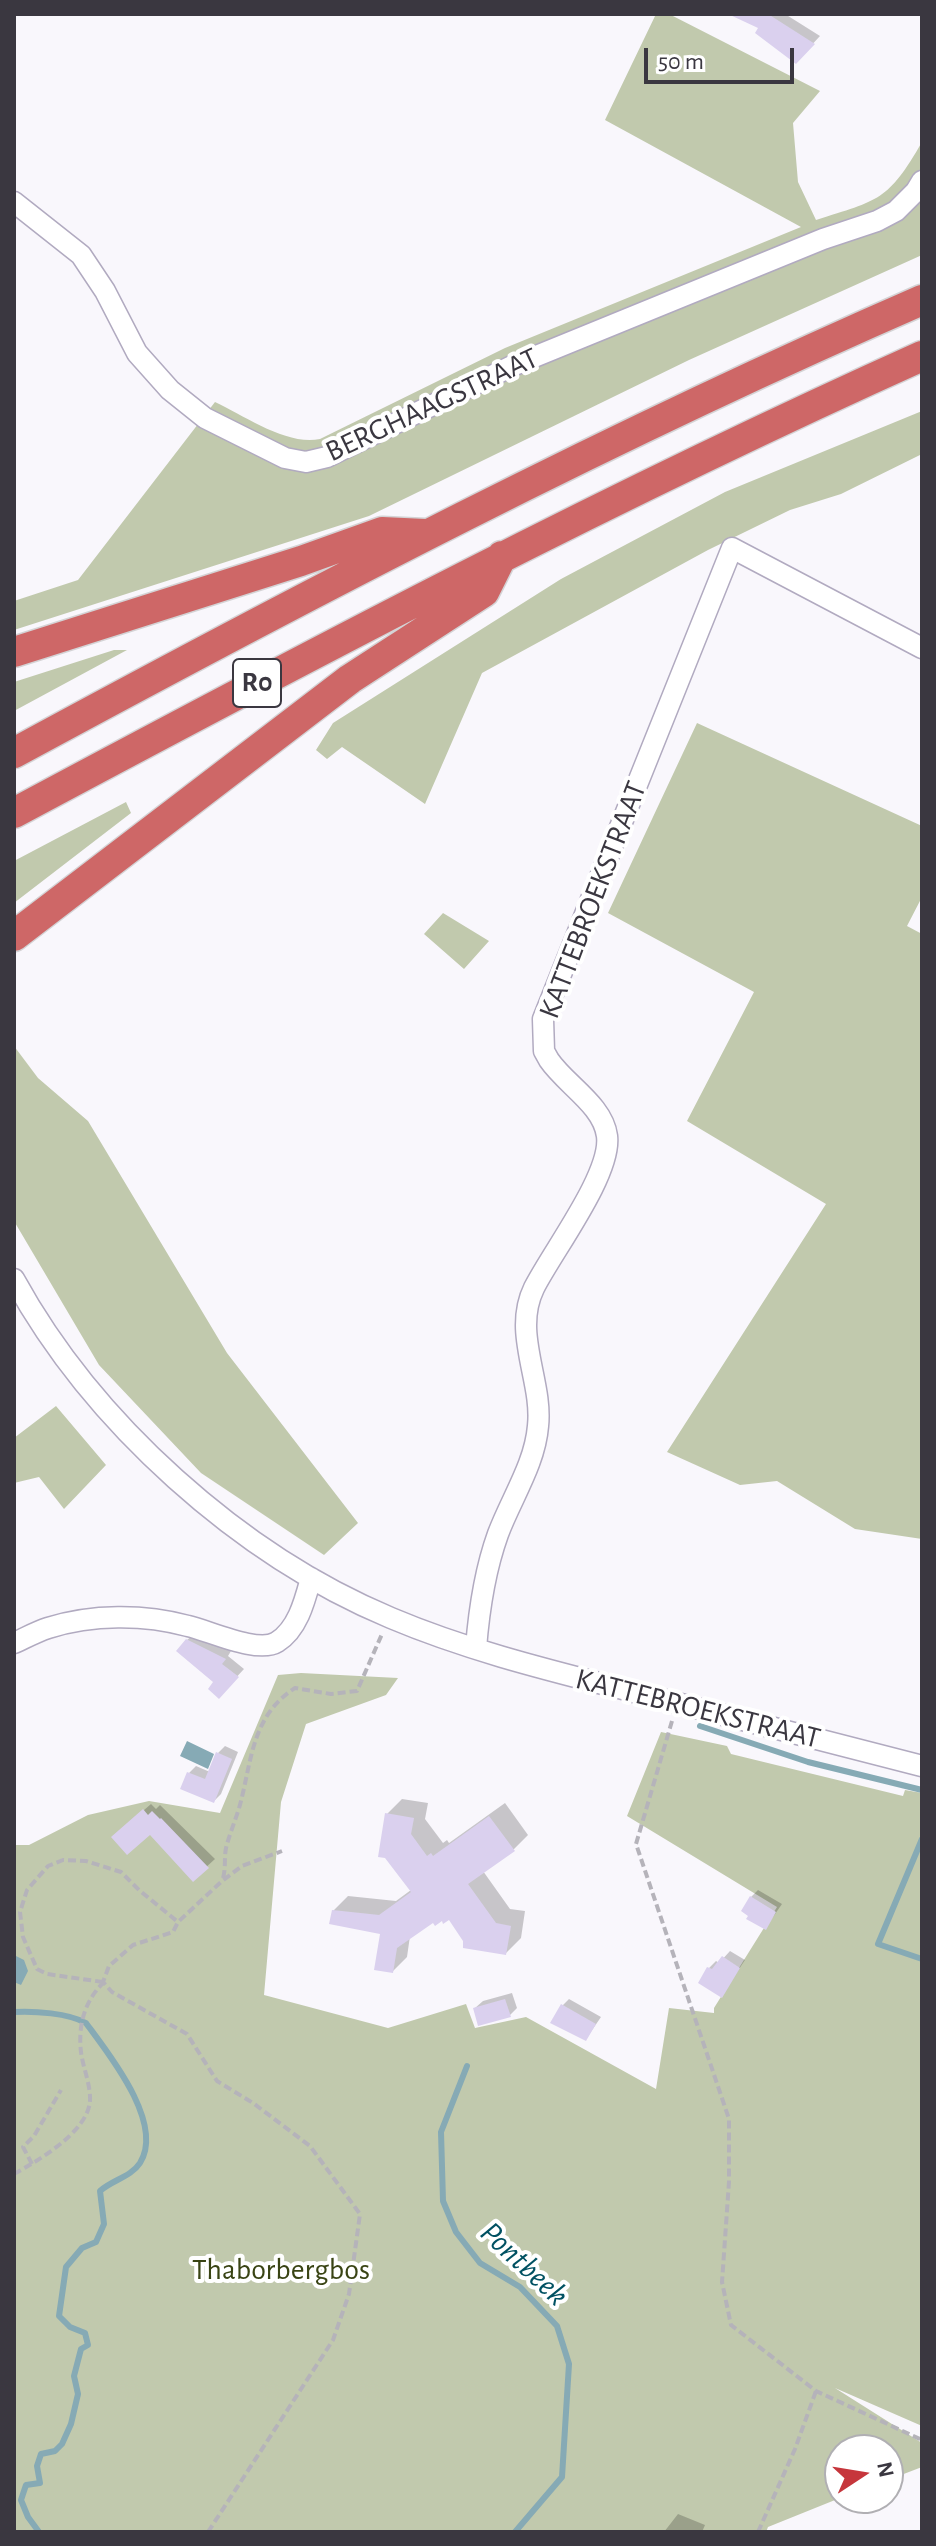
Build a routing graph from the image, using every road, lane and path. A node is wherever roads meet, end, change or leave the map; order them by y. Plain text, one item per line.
1 (922, 181) edge
2 (14, 202) edge
3 (922, 300) edge
4 (922, 356) edge
5 (427, 534) junction
6 (502, 556) junction
7 (922, 648) edge
8 (14, 652) edge
9 (14, 753) edge
10 (14, 813) edge
11 (14, 936) edge
12 (14, 1279) edge
13 (311, 1578) junction
14 (389, 1617) junction
15 (14, 1643) edge
16 (476, 1648) junction
17 (677, 1703) junction
18 (922, 1766) edge
19 (282, 1851) dead end
20 (222, 1881) junction
21 (178, 1922) junction
22 (103, 1982) junction
23 (61, 2090) dead end
24 (32, 2164) junction
25 (14, 2174) edge
26 (816, 2391) junction
27 (922, 2440) edge
28 (208, 2532) edge
29 (758, 2532) edge

1 - 2 street, BERGHAAGSTRAAT
3 - 5 highway, R0
4 - 6 highway, R0
5 - 8 highway
5 - 9 highway, R0
6 - 10 highway, R0
6 - 11 highway
7 - 16 street, KATTEBROEKSTRAAT
12 - 13 street, KATTEBROEKSTRAAT
13 - 14 street, KATTEBROEKSTRAAT
13 - 15 street
14 - 16 street, KATTEBROEKSTRAAT
14 - 20 path
16 - 17 street, KATTEBROEKSTRAAT
17 - 18 street, KATTEBROEKSTRAAT
17 - 26 path
19 - 20 path
20 - 21 path
21 - 22 path
21 - 22 path
22 - 24 path
22 - 28 path
23 - 24 path
24 - 25 path
26 - 27 path
26 - 29 path

